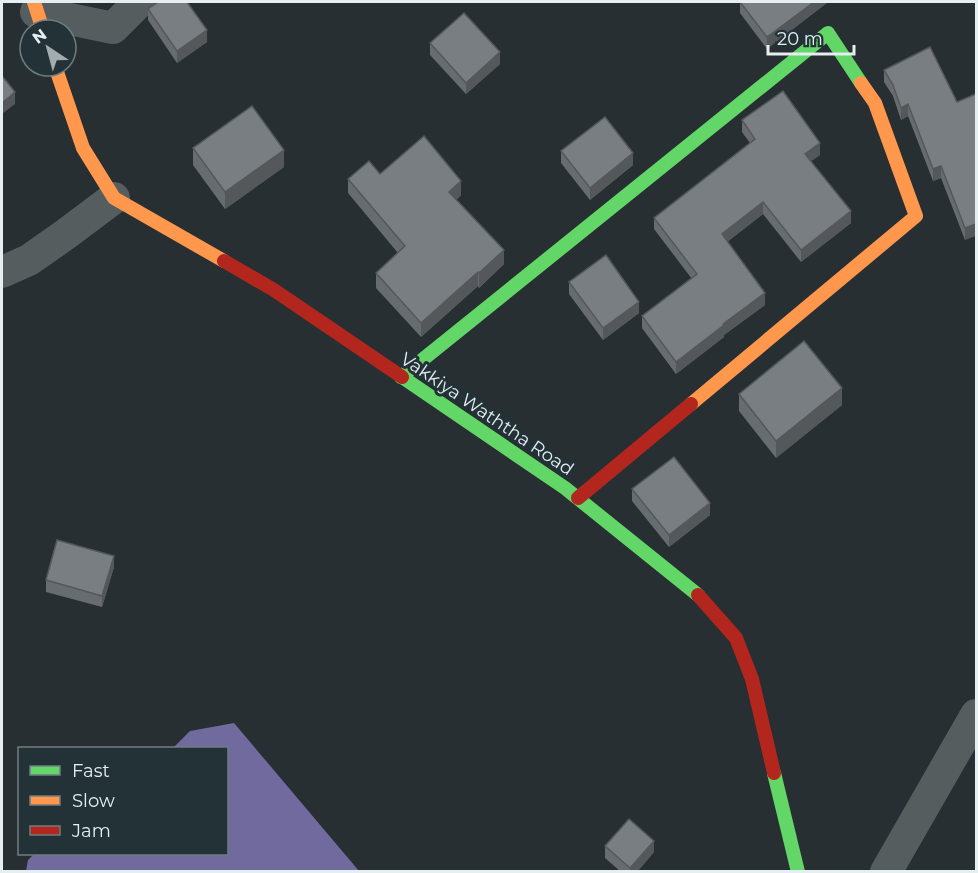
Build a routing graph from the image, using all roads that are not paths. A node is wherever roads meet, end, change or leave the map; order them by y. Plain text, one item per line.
1 (139, 2) edge
2 (38, 14) edge
3 (59, 78) edge
4 (114, 198) junction
5 (2, 272) edge
6 (401, 377) junction
7 (578, 498) junction
8 (976, 715) edge
9 (798, 872) edge
10 (886, 872) edge

1 - 2 street
3 - 4 street, Vakkiya Waththa Road
4 - 5 street
4 - 6 street, Vakkiya Waththa Road
6 - 7 street, Vakkiya Waththa Road
6 - 7 street
7 - 9 street, Vakkiya Waththa Road
8 - 10 street

